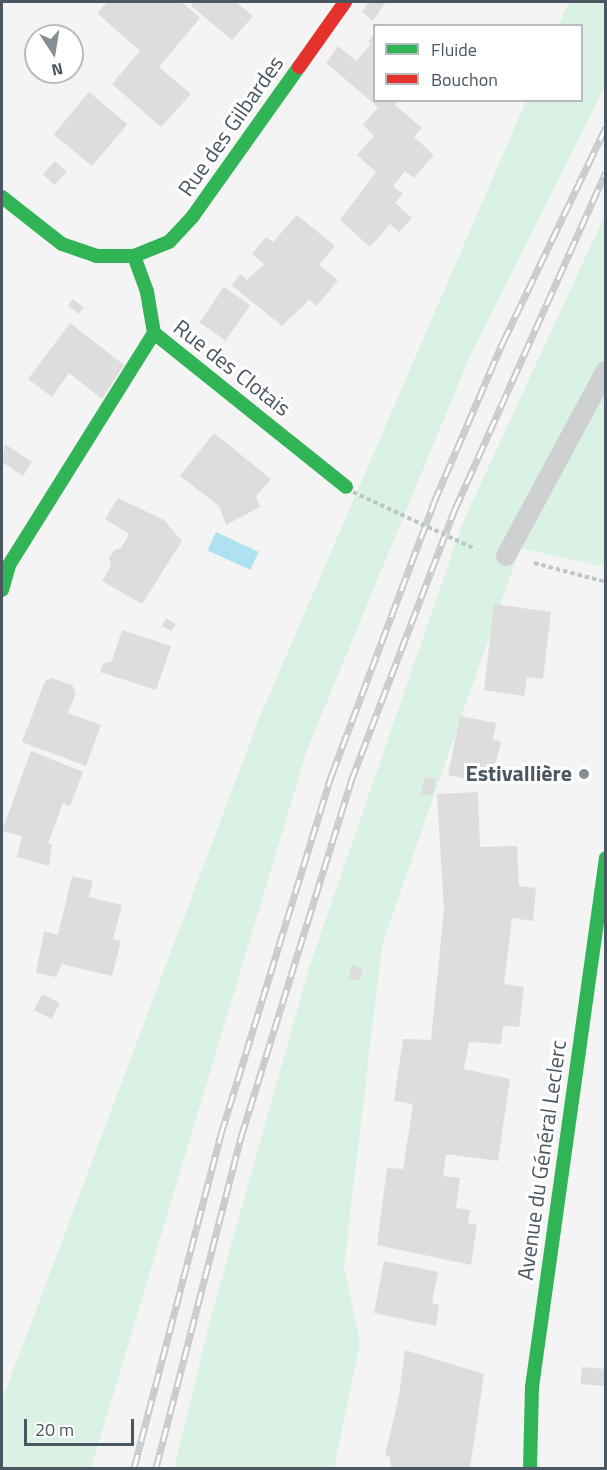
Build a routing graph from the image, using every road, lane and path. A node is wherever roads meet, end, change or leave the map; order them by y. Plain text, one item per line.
1 (345, 2) edge
2 (2, 197) edge
3 (134, 256) junction
4 (154, 333) junction
5 (606, 370) edge
6 (350, 489) joint
7 (473, 548) dead end
8 (506, 556) joint
9 (606, 582) edge
10 (2, 590) edge
11 (606, 858) edge
12 (530, 1468) edge

1 - 3 street, Rue des Gilbardes
2 - 3 street
3 - 4 street, Rue des Clotais
4 - 6 street, Rue des Clotais
4 - 10 street
5 - 8 lane
6 - 7 path, bridge
8 - 9 path
11 - 12 street, Avenue du Général Leclerc

